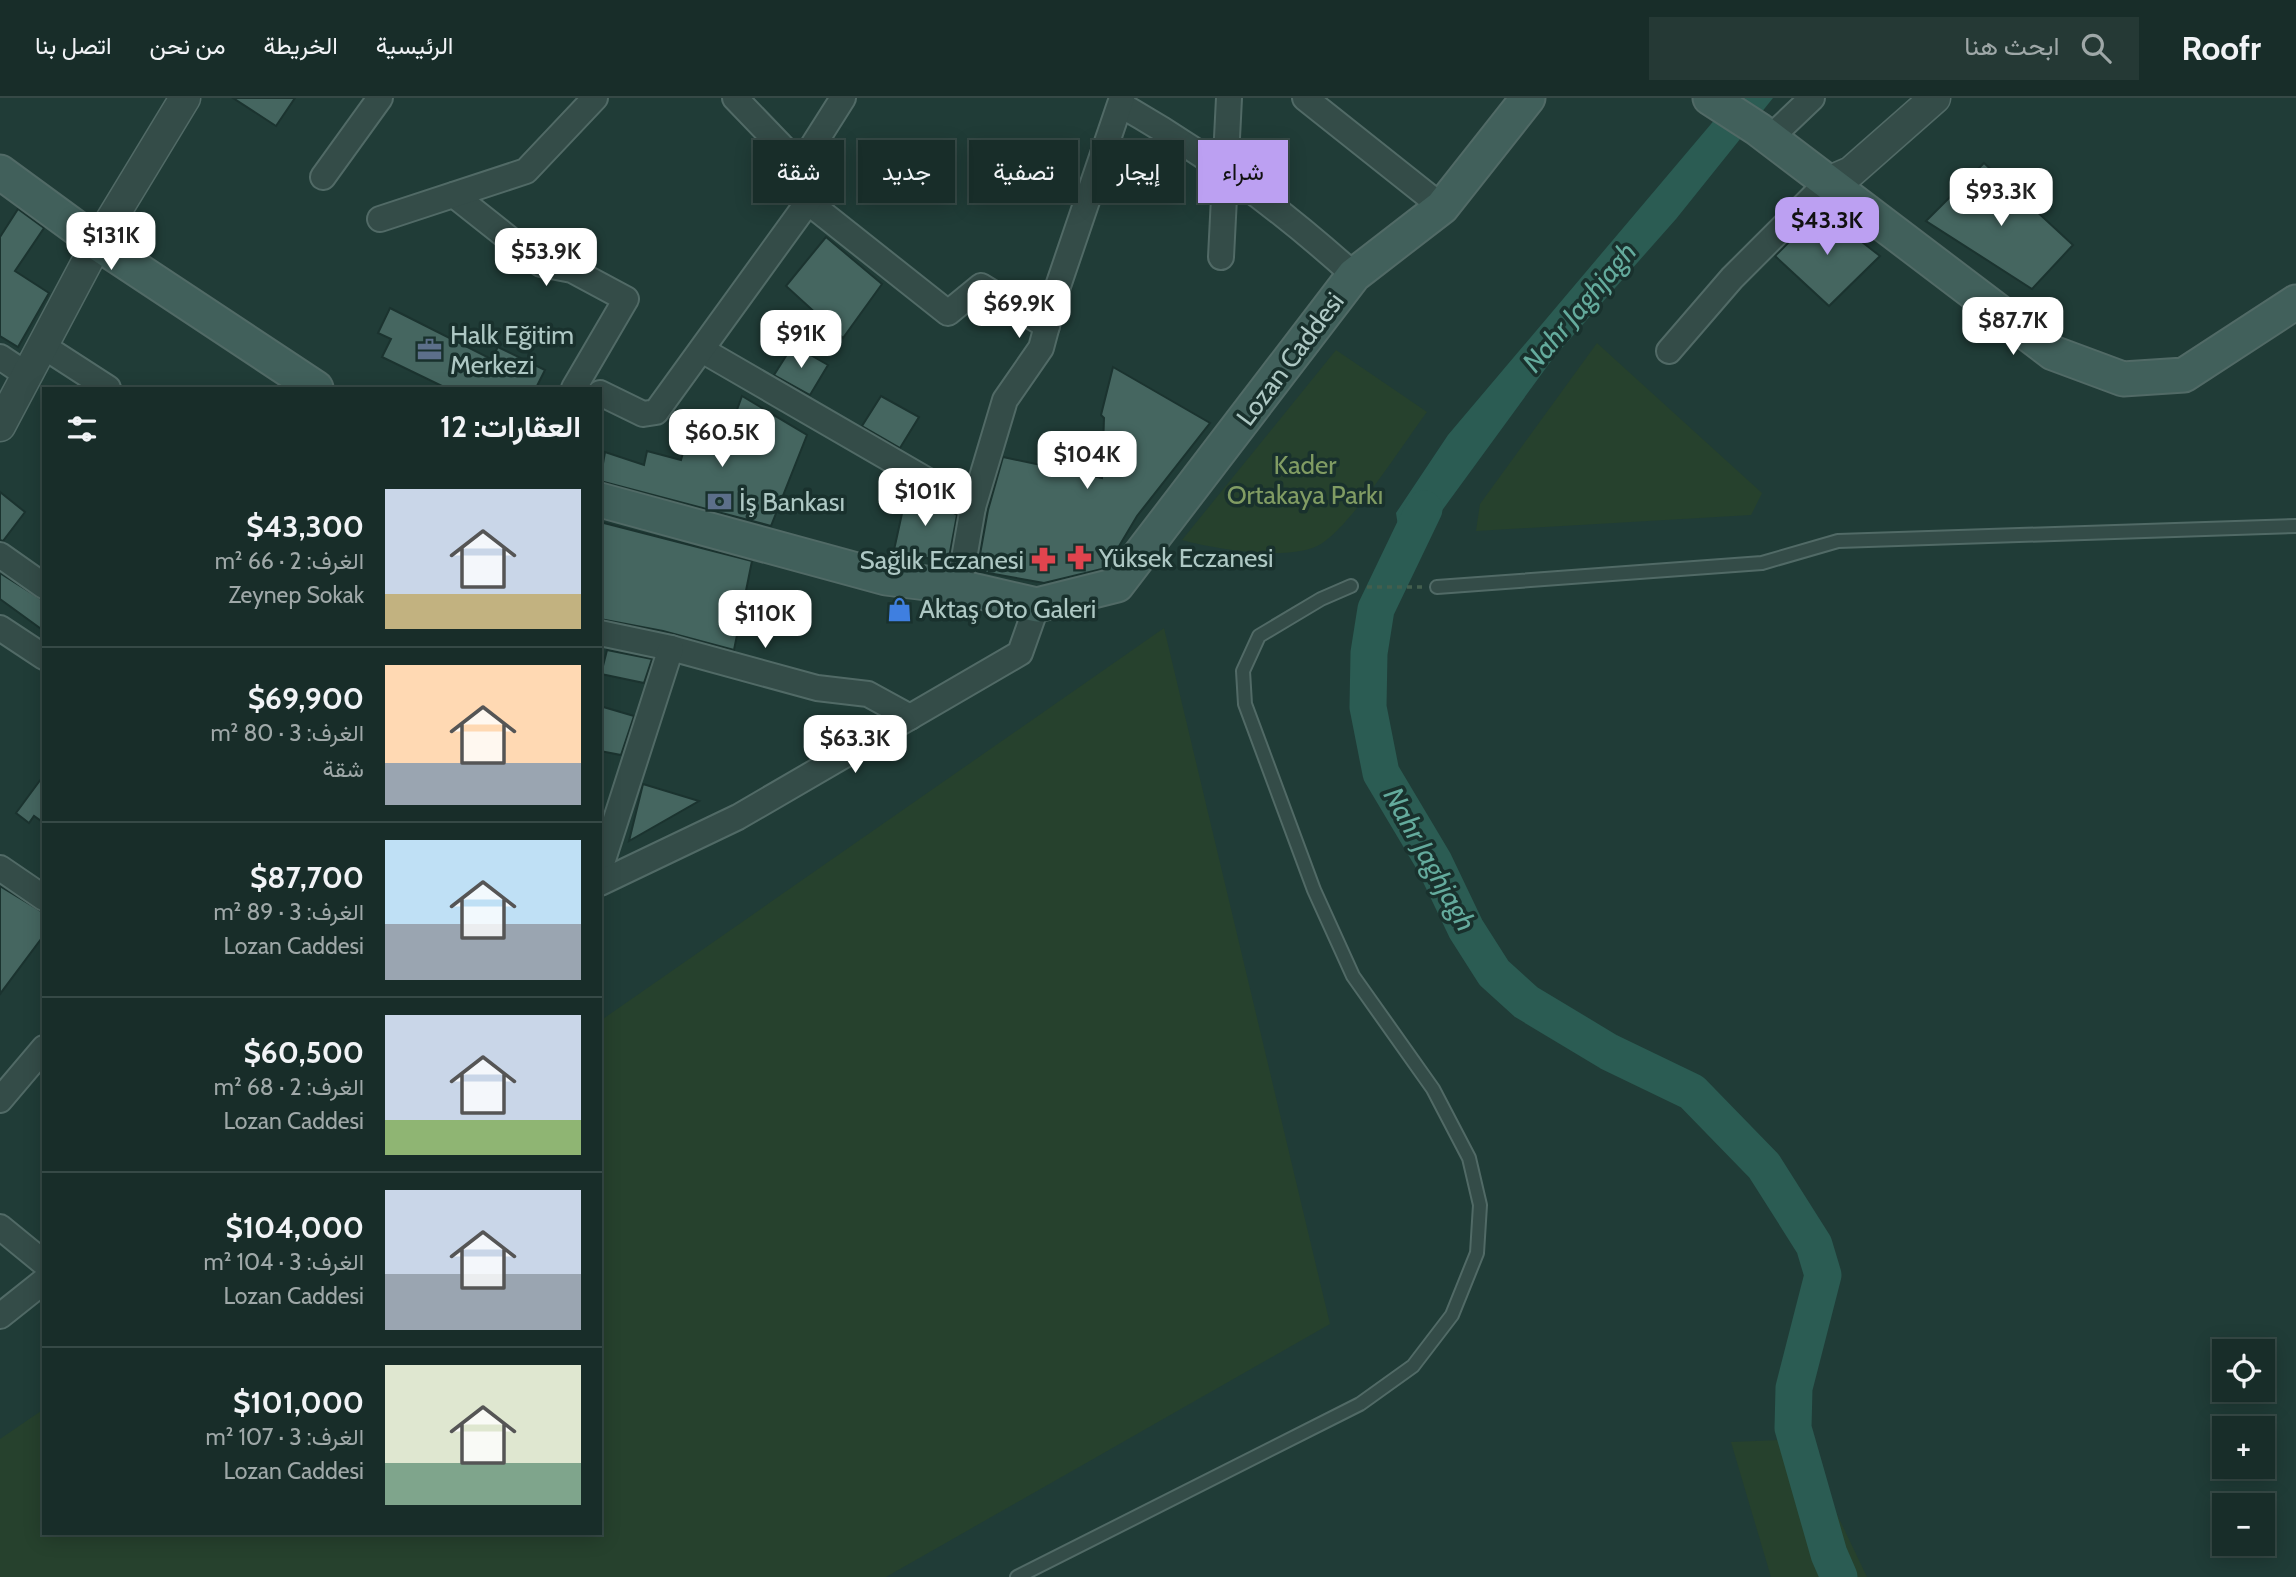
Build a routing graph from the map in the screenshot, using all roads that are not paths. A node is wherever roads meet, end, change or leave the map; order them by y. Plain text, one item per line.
1 (185, 98) edge
2 (380, 98) edge
3 (595, 98) edge
4 (735, 98) edge
5 (843, 98) edge
6 (1228, 98) edge
7 (1305, 98) edge
8 (1528, 98) edge
9 (1710, 98) edge
10 (1812, 98) edge
11 (1935, 98) edge
12 (1122, 101) edge
13 (1764, 134) junction
14 (775, 140) edge
15 (816, 140) edge
16 (1227, 140) edge
17 (1198, 151) edge
18 (0, 172) edge
19 (323, 177) dead end
20 (1828, 182) junction
21 (454, 195) junction
22 (807, 203) edge
23 (809, 203) edge
24 (1225, 203) edge
25 (1268, 203) edge
26 (1442, 207) junction
27 (380, 219) dead end
28 (97, 243) junction
29 (1221, 257) dead end
30 (1354, 275) junction
31 (2295, 304) edge
32 (1047, 326) junction
33 (43, 346) junction
34 (702, 350) junction
35 (1669, 351) dead end
36 (0, 358) edge
37 (27, 375) junction
38 (106, 387) edge
39 (314, 387) edge
40 (586, 387) edge
41 (602, 395) edge
42 (0, 426) edge
43 (602, 501) edge
44 (973, 507) junction
45 (2296, 526) edge
46 (0, 555) edge
47 (42, 585) edge
48 (1351, 586) road end
49 (959, 587) junction
50 (1437, 587) road end
51 (1037, 605) junction
52 (0, 628) edge
53 (602, 634) edge
54 (671, 648) junction
55 (42, 656) edge
56 (910, 717) junction
57 (602, 863) edge
58 (0, 868) edge
59 (602, 882) edge
60 (42, 897) edge
61 (42, 1050) edge
62 (0, 1100) edge
63 (0, 1227) edge
64 (42, 1261) edge
65 (42, 1282) edge
66 (0, 1316) edge
67 (1017, 1577) edge

1 - 28 street
2 - 19 street
3 - 21 street
4 - 14 street
5 - 15 street
6 - 16 street
7 - 26 street
8 - 26 main road, Lozan Caddesi
9 - 13 main road
10 - 13 street
11 - 20 street
12 - 17 street
12 - 32 street
13 - 20 main road
18 - 28 main road
20 - 31 main road
20 - 35 street
21 - 27 street
21 - 40 street
22 - 34 street
23 - 32 street
24 - 29 street
25 - 30 street
26 - 30 main road, Lozan Caddesi
28 - 33 street
28 - 39 main road
30 - 51 main road, Lozan Caddesi
32 - 44 street
33 - 37 street
33 - 38 street
34 - 41 street
34 - 44 street
36 - 37 street
37 - 42 street
43 - 49 main road, Lozan Caddesi
44 - 49 street
45 - 50 lane
46 - 47 street
48 - 67 lane
49 - 51 main road, Lozan Caddesi
51 - 56 street
52 - 55 street
53 - 54 street
54 - 56 street
54 - 57 street
56 - 59 street
58 - 60 street
61 - 62 street
63 - 64 street
65 - 66 street

